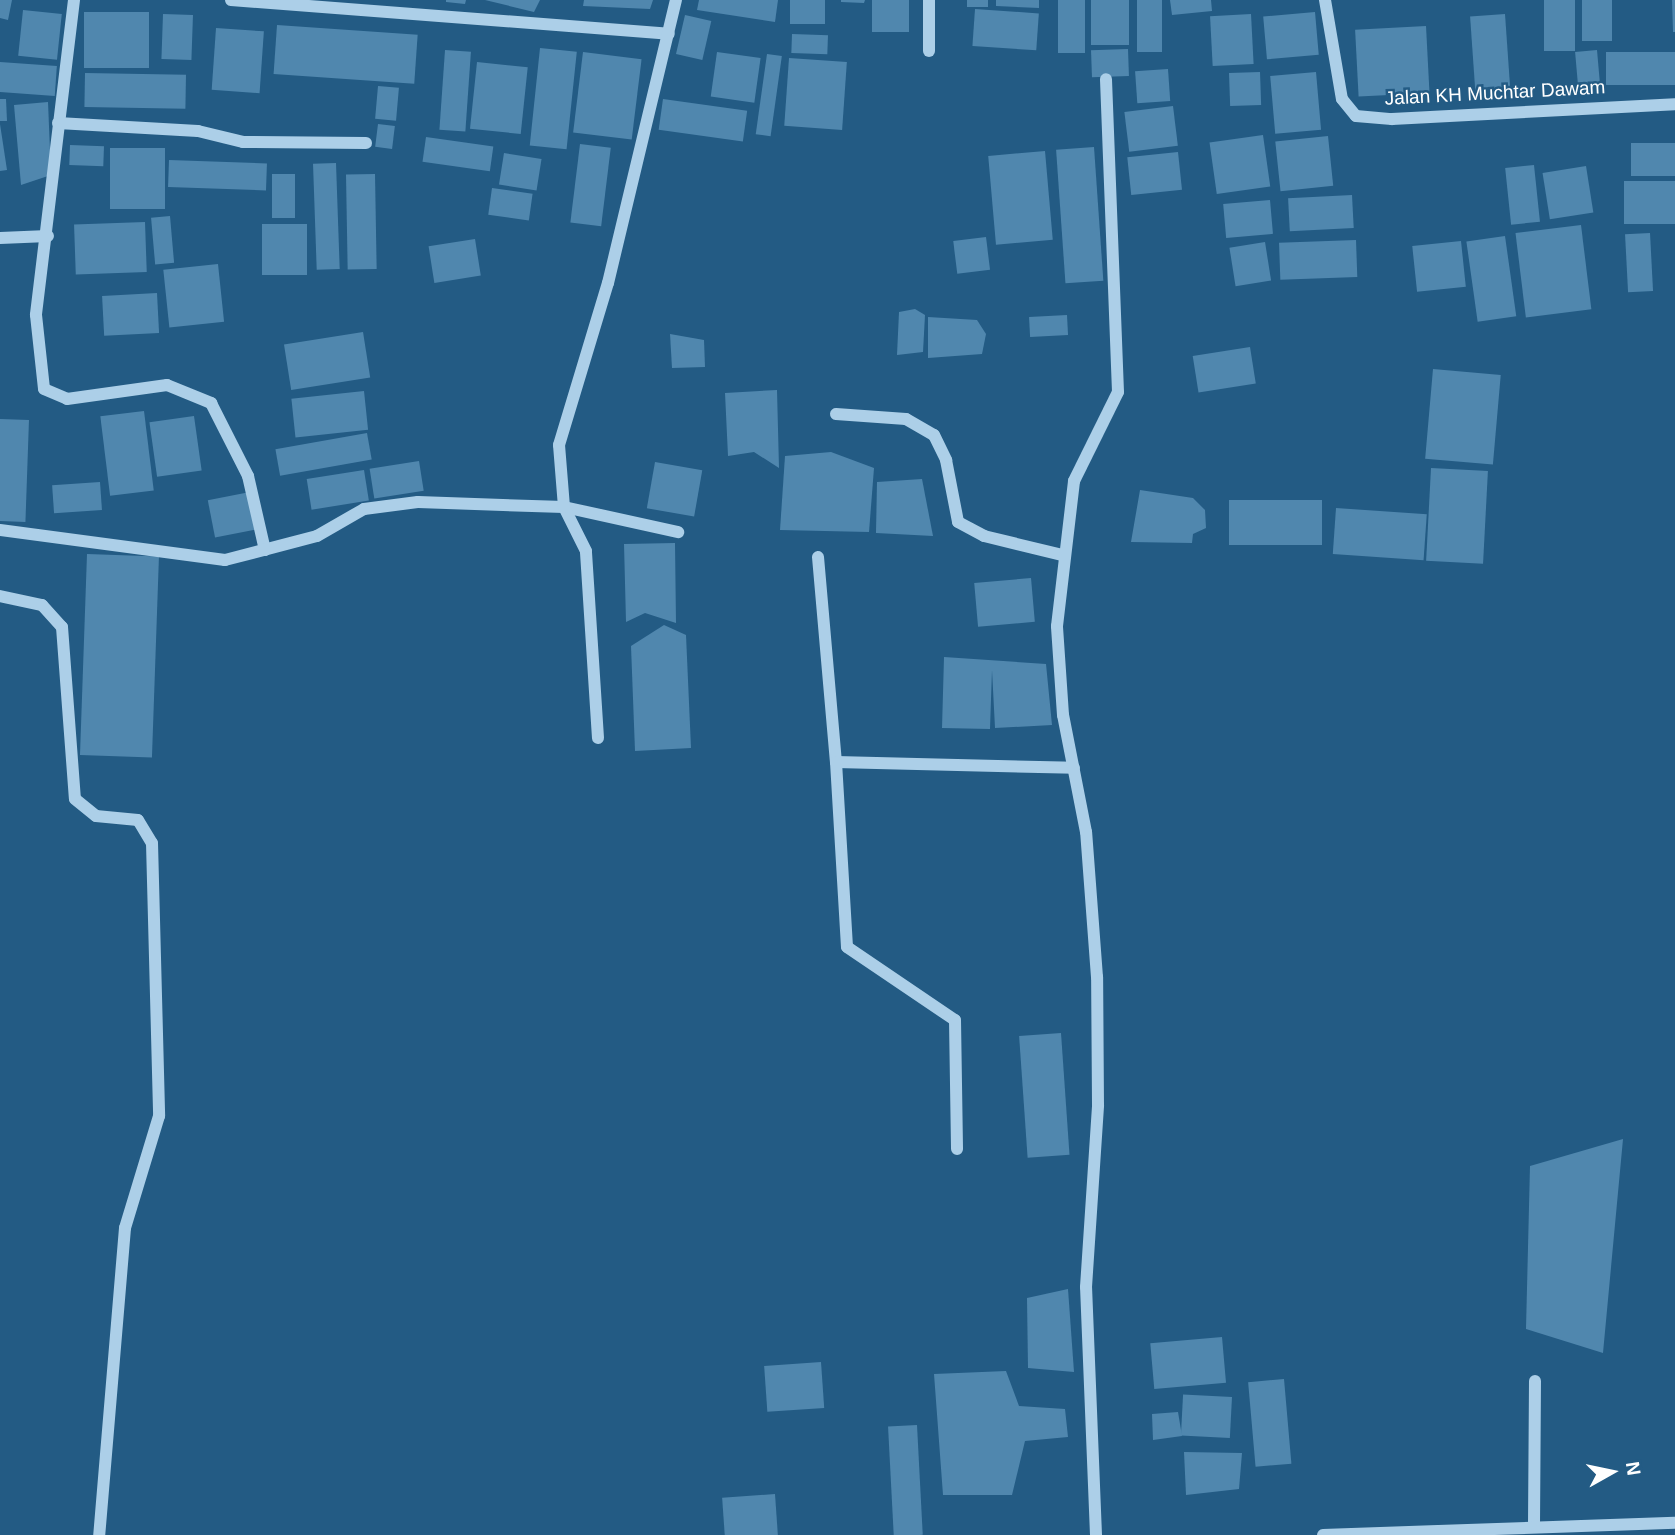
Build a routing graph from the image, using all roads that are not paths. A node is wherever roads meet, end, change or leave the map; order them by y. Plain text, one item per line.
1 (74, 0) edge
2 (231, 0) edge
3 (676, 0) edge
4 (929, 0) edge
5 (1325, 0) edge
6 (669, 34) junction
7 (929, 51) dead end
8 (1106, 79) dead end
9 (1675, 104) edge
10 (58, 123) junction
11 (366, 143) dead end
12 (48, 236) junction
13 (0, 238) edge
14 (836, 414) dead end
15 (564, 506) junction
16 (0, 530) edge
17 (678, 532) dead end
18 (265, 550) junction
19 (1062, 555) junction
20 (818, 557) dead end
21 (0, 596) edge
22 (598, 738) dead end
23 (836, 762) junction
24 (1074, 768) junction
25 (957, 1149) dead end
26 (1535, 1381) dead end
27 (1675, 1523) edge
28 (1534, 1524) junction
29 (99, 1535) edge
30 (1096, 1535) edge
31 (1323, 1535) edge

1 - 10 street
2 - 6 street
3 - 6 street
4 - 7 street
5 - 9 street, Jalan KH Muchtar Dawam
6 - 15 street
8 - 19 street
10 - 11 street
10 - 12 street
12 - 13 street
12 - 18 street
14 - 19 street
15 - 17 street
15 - 18 street
15 - 22 street
16 - 18 street
19 - 24 street
20 - 23 street
21 - 29 street
23 - 24 street
23 - 25 street
24 - 30 street
26 - 28 street
27 - 28 street
28 - 31 street

